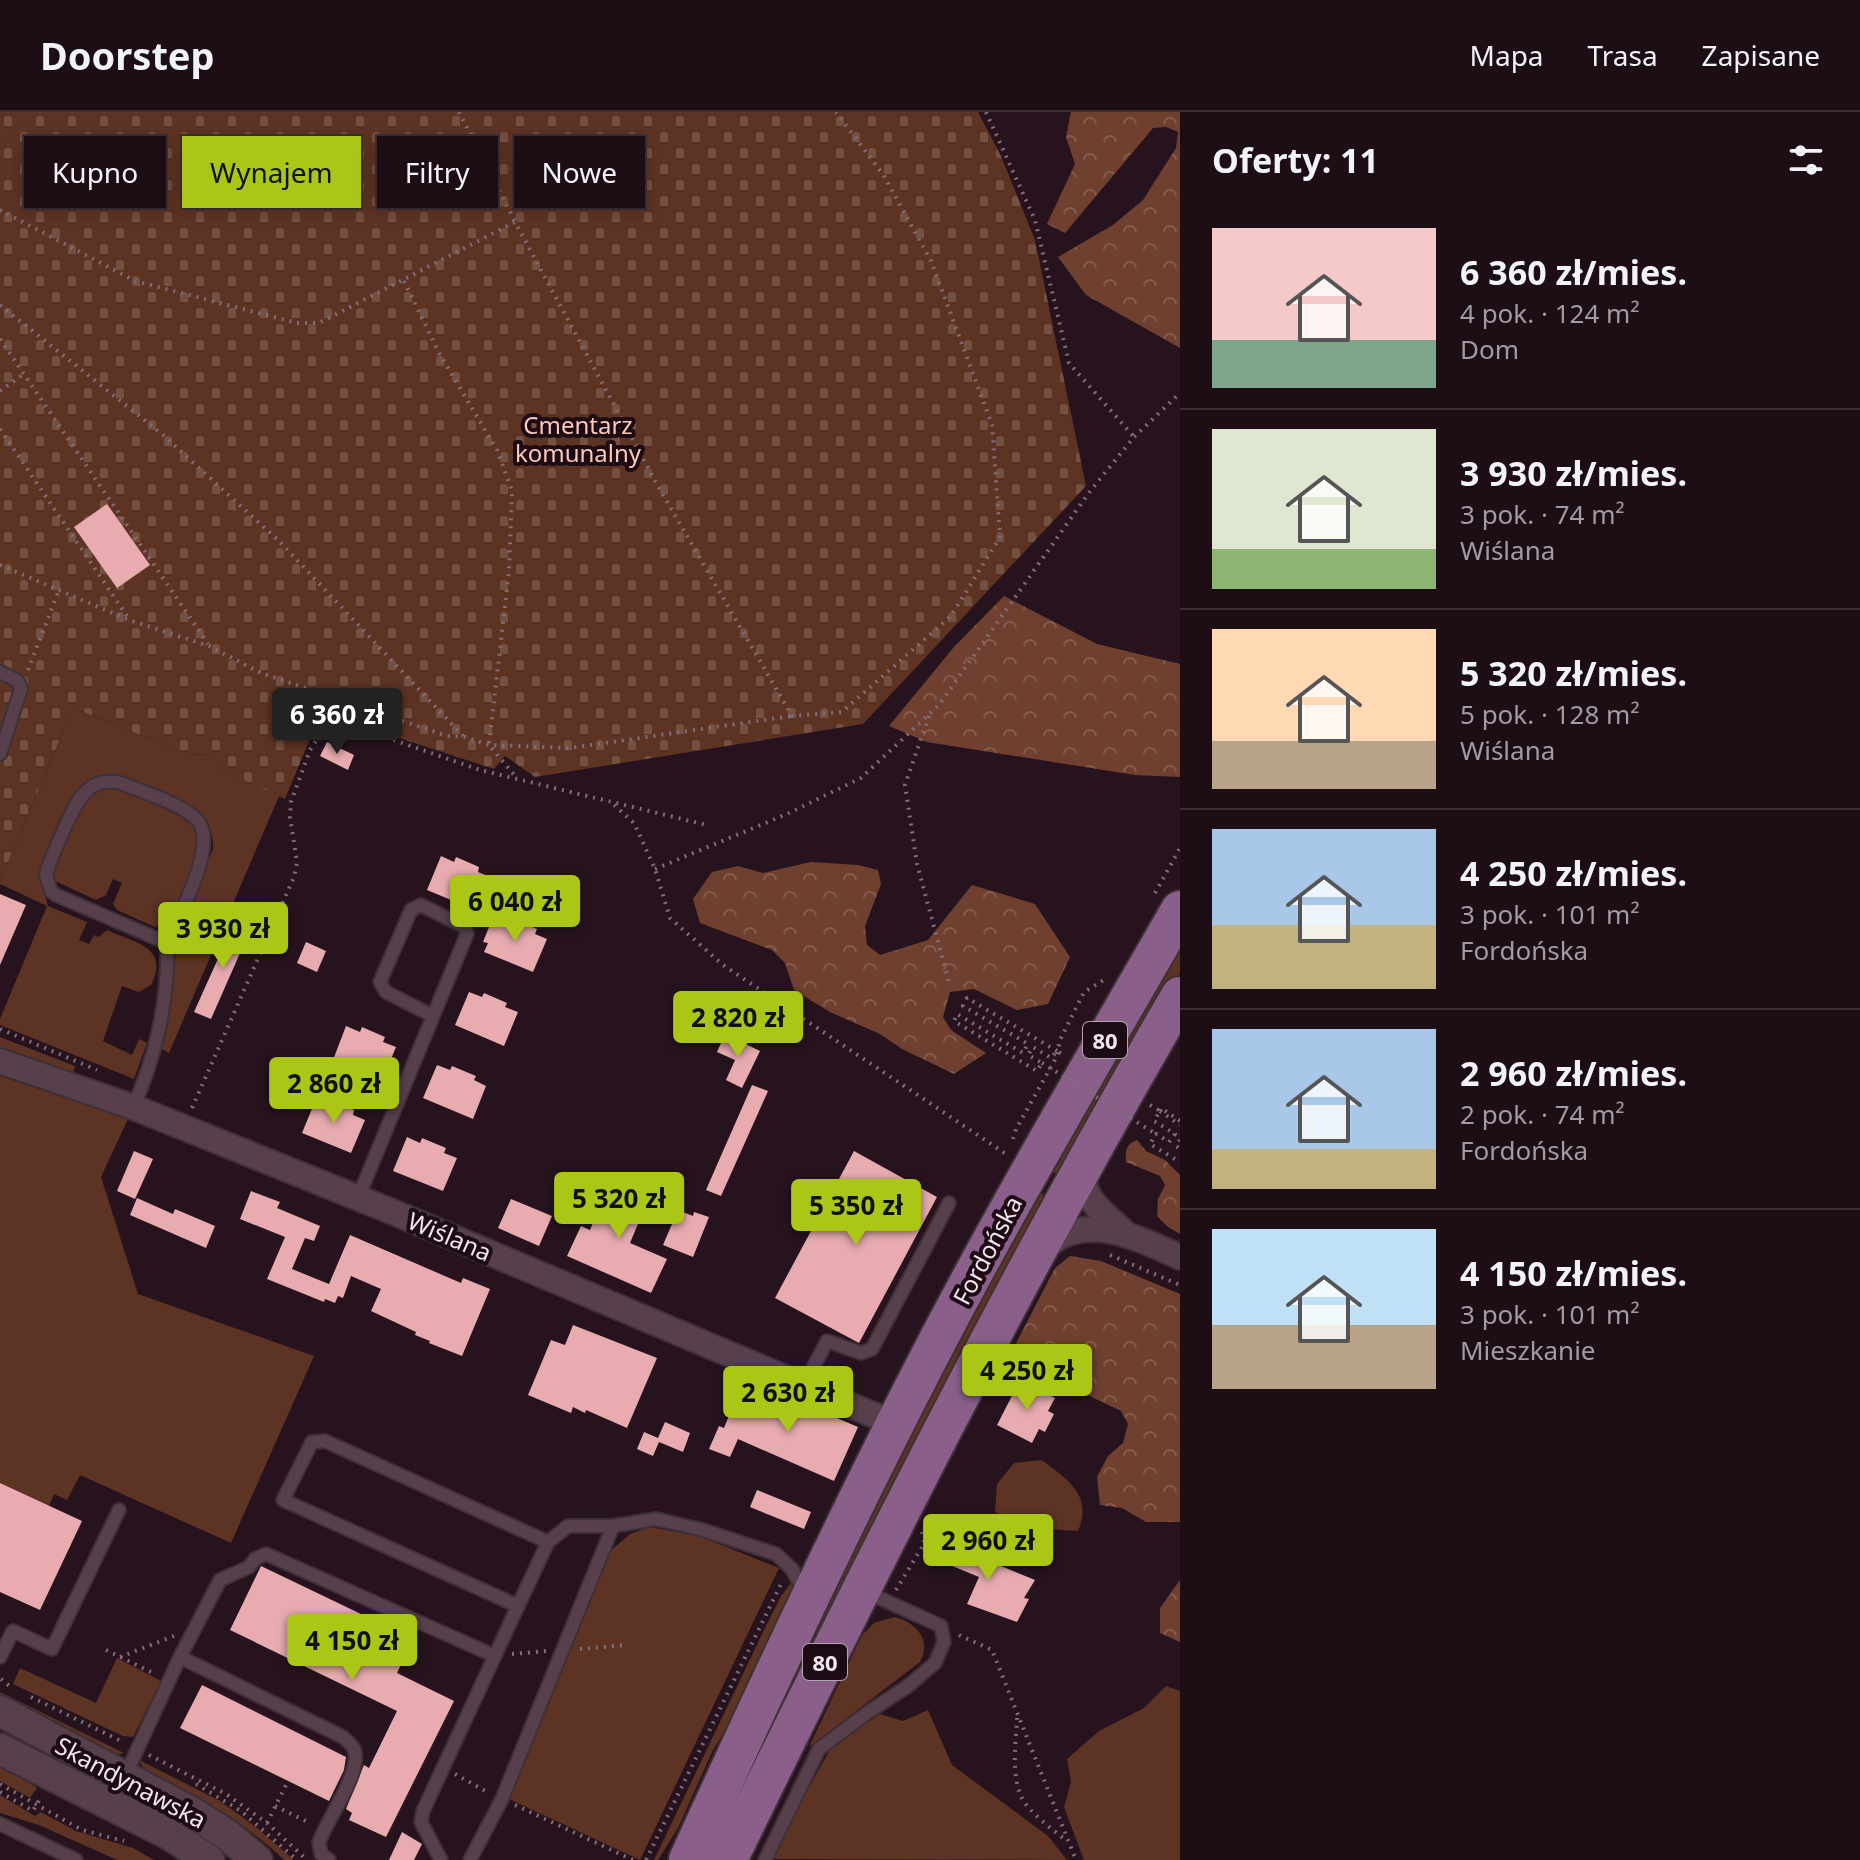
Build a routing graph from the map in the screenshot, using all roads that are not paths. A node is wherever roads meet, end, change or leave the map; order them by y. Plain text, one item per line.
1 (0, 672) edge
2 (0, 754) edge
3 (1180, 910) edge
4 (167, 943) junction
5 (1180, 996) edge
6 (433, 1016) junction
7 (0, 1061) edge
8 (133, 1107) junction
9 (1082, 1165) junction
10 (358, 1198) junction
11 (949, 1203) dead end
12 (1125, 1233) junction
13 (1180, 1257) edge
14 (1023, 1274) junction
15 (804, 1385) junction
16 (895, 1424) junction
17 (119, 1510) dead end
18 (613, 1526) junction
19 (548, 1542) junction
20 (861, 1589) junction
21 (794, 1593) junction
22 (518, 1606) junction
23 (0, 1625) edge
24 (13, 1631) junction
25 (495, 1656) junction
26 (0, 1657) edge
27 (180, 1657) junction
28 (0, 1711) edge
29 (0, 1749) edge
30 (124, 1778) junction
31 (708, 1816) junction
32 (0, 1824) edge
33 (0, 1836) edge
34 (29, 1838) junction
35 (76, 1860) edge
36 (209, 1860) edge
37 (257, 1860) edge
38 (329, 1860) edge
39 (441, 1860) edge
40 (470, 1860) edge
41 (670, 1860) edge
42 (688, 1860) edge
43 (728, 1860) edge
44 (765, 1860) edge

1 - 2 lane
3 - 16 main road, Fordońska / 80
4 - 4 lane
4 - 8 lane
5 - 9 main road, Fordońska / 80
6 - 6 lane
6 - 10 lane
7 - 8 street, Wiślana
8 - 10 street, Wiślana
9 - 12 street
9 - 14 main road, Fordońska / 80
10 - 15 street, Wiślana
11 - 15 lane
12 - 13 street
12 - 14 street
14 - 20 main road, Fordońska / 80
15 - 16 street, Wiślana
16 - 21 main road, Fordońska / 80
17 - 24 lane
18 - 19 lane
18 - 21 lane
18 - 40 lane
19 - 22 lane
19 - 22 lane
20 - 43 main road, Fordońska / 80
20 - 44 lane
21 - 31 main road, Fordońska / 80
22 - 25 lane
23 - 24 lane
24 - 26 lane
25 - 27 lane
25 - 39 lane
27 - 30 lane
27 - 38 lane
28 - 30 street, Skandynawska
29 - 36 street, Skandynawska
30 - 37 street, Skandynawska
31 - 41 main road
31 - 42 main road, Fordońska / 80
32 - 34 lane
33 - 34 lane
34 - 35 lane

